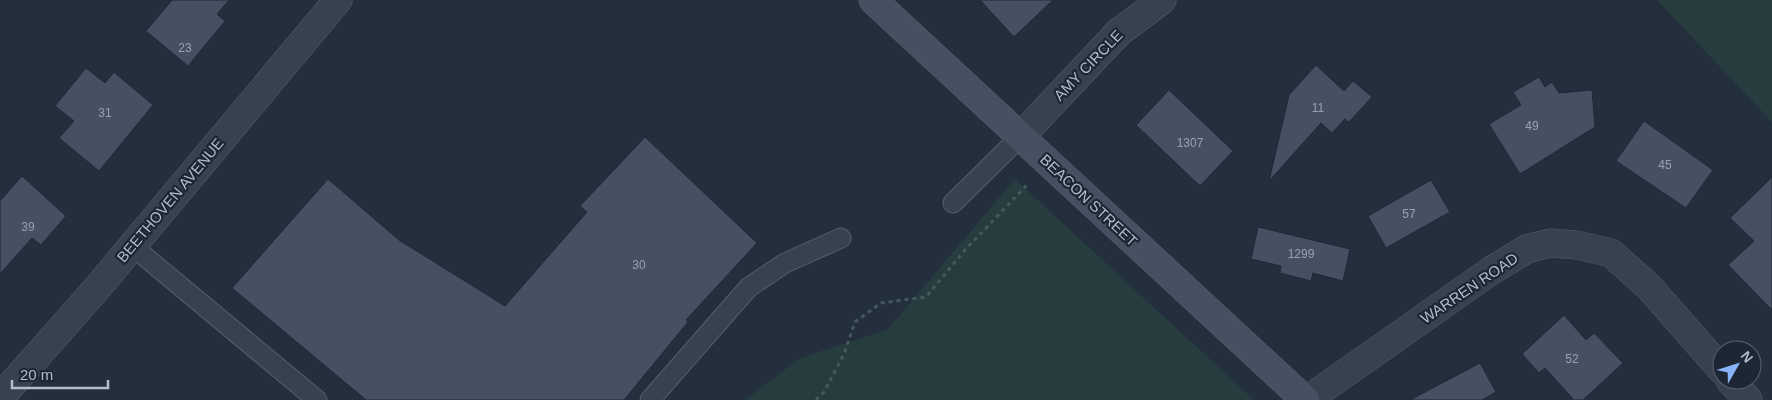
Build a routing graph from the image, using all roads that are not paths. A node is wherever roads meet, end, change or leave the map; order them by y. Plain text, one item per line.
1 (338, 0) edge
2 (873, 0) edge
3 (1162, 0) edge
4 (1020, 136) junction
5 (953, 203) dead end
6 (840, 238) dead end
7 (132, 246) junction
8 (1712, 359) edge
9 (1739, 390) edge
10 (0, 398) edge
11 (317, 400) edge
12 (650, 400) edge
13 (1306, 400) edge
14 (1748, 400) edge

1 - 7 street, BEETHOVEN AVENUE
2 - 4 main road, BEACON STREET
3 - 4 street, AMY CIRCLE
4 - 5 lane
4 - 13 main road, BEACON STREET
6 - 12 lane
7 - 10 street, BEETHOVEN AVENUE
7 - 11 lane
8 - 13 street, WARREN ROAD
9 - 14 street

